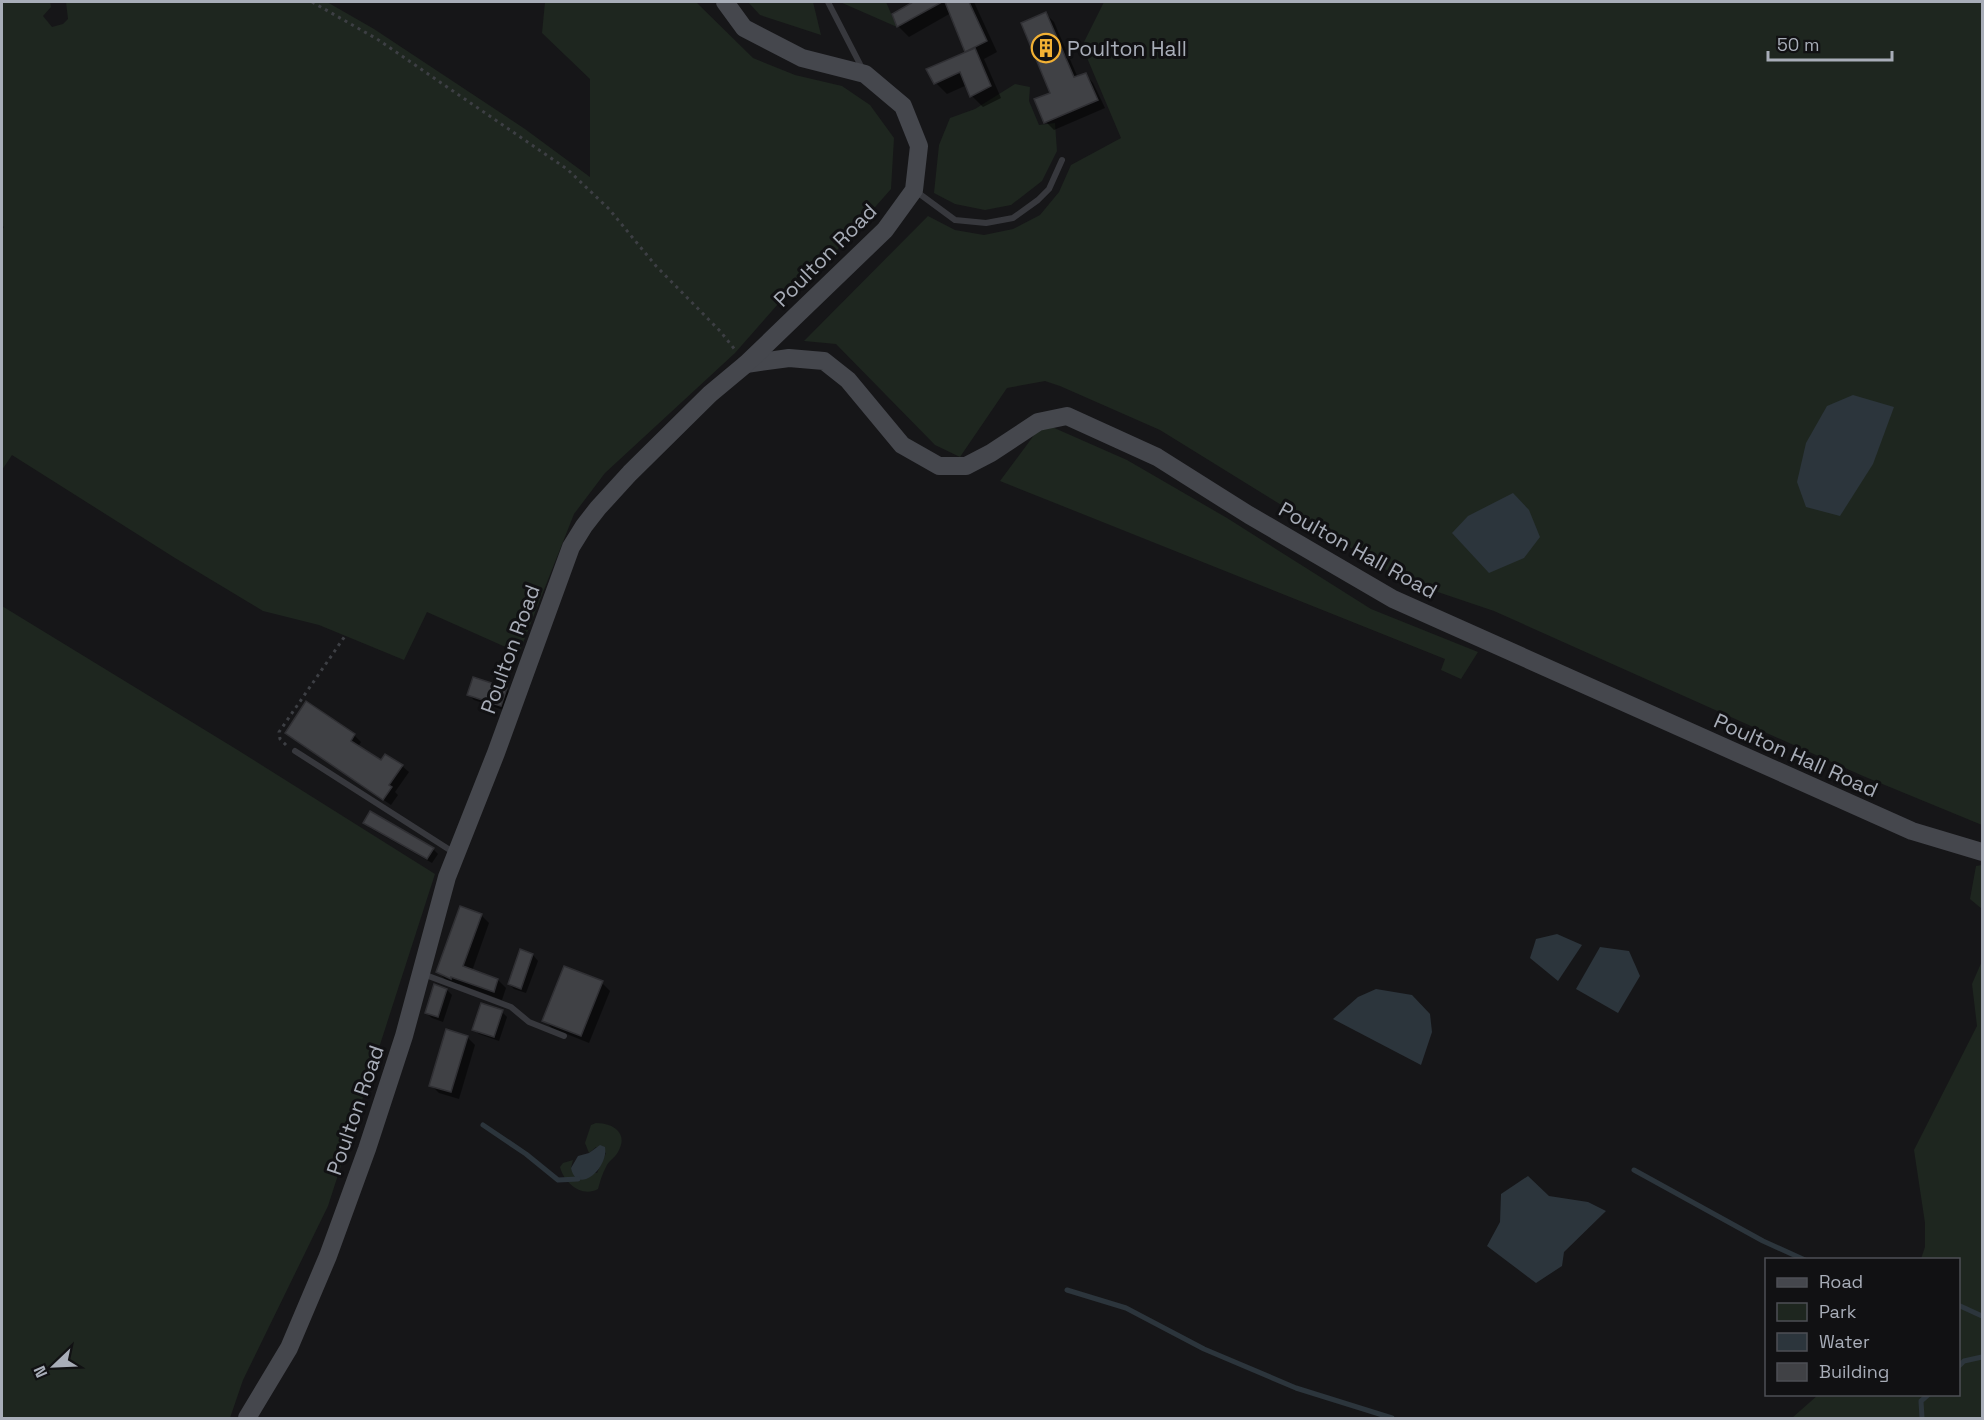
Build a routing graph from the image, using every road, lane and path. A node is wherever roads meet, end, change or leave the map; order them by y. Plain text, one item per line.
1 (312, 2) edge
2 (726, 2) edge
3 (828, 2) edge
4 (865, 74) junction
5 (1062, 160) dead end
6 (914, 190) junction
7 (746, 364) junction
8 (345, 636) dead end
9 (295, 751) joint
10 (1983, 852) edge
11 (456, 854) junction
12 (421, 974) junction
13 (564, 1036) dead end
14 (247, 1419) edge

1 - 7 path
2 - 4 street, Poulton Road
3 - 4 lane
4 - 6 street, Poulton Road
5 - 6 lane
6 - 7 street, Poulton Road
7 - 10 street, Poulton Hall Road
7 - 11 street, Poulton Road
8 - 9 path
9 - 11 lane
11 - 12 street, Poulton Road
12 - 13 lane
12 - 14 street, Poulton Road

